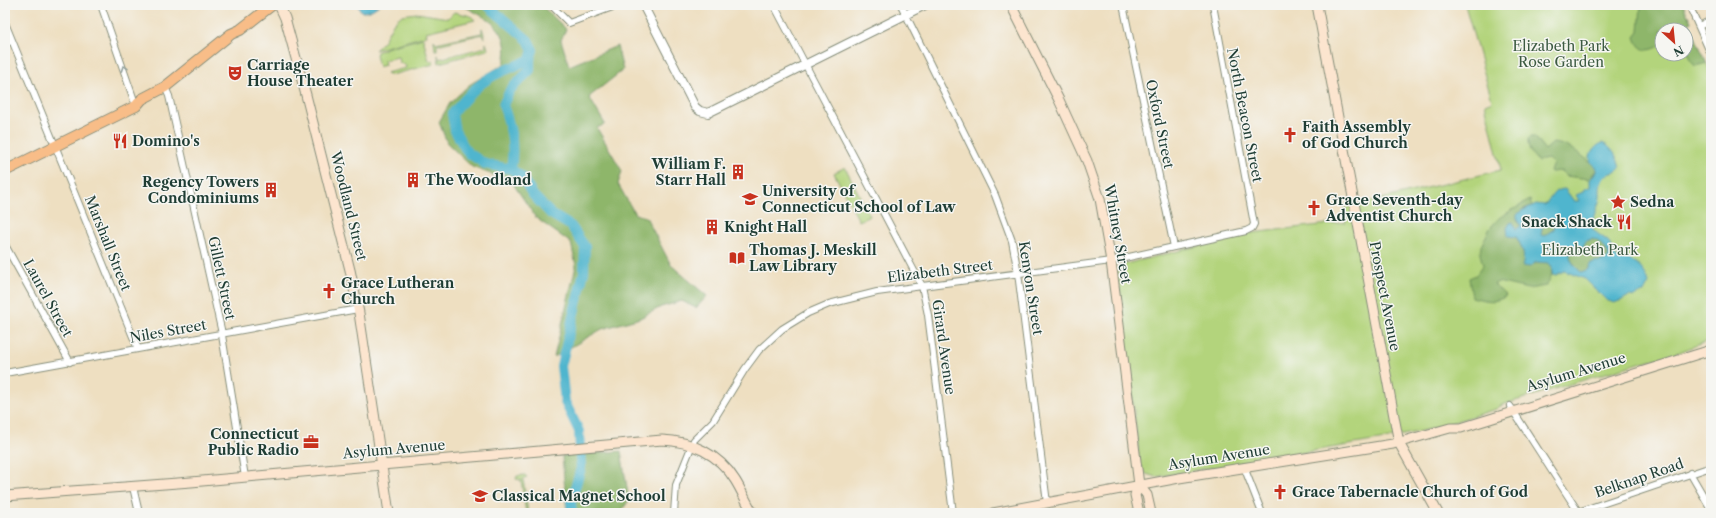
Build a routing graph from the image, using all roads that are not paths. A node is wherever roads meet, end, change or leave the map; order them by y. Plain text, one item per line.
1 (101, 5) edge
2 (262, 5) edge
3 (272, 5) edge
4 (279, 5) edge
5 (551, 5) edge
6 (618, 5) edge
7 (643, 5) edge
8 (774, 5) edge
9 (901, 5) edge
10 (924, 5) edge
11 (1011, 5) edge
12 (1123, 5) edge
13 (1213, 5) edge
14 (1318, 5) edge
15 (1689, 5) edge
16 (907, 14) junction
17 (1711, 20) edge
18 (5, 23) edge
19 (1699, 26) junction
20 (231, 34) junction
21 (12, 40) junction
22 (5, 44) edge
23 (1711, 54) edge
24 (806, 65) junction
25 (165, 87) junction
26 (136, 106) junction
27 (55, 146) junction
28 (5, 171) edge
29 (1252, 228) joint
30 (5, 245) edge
31 (1174, 247) junction
32 (1111, 261) junction
33 (1018, 273) junction
34 (922, 286) junction
35 (358, 308) junction
36 (222, 334) junction
37 (1711, 344) edge
38 (138, 349) junction
39 (1711, 350) edge
40 (70, 362) junction
41 (5, 373) edge
42 (1512, 409) junction
43 (1399, 443) junction
44 (691, 444) junction
45 (380, 464) junction
46 (1244, 467) junction
47 (1711, 467) edge
48 (1690, 473) junction
49 (245, 477) junction
50 (1139, 485) junction
51 (133, 486) junction
52 (5, 496) edge
53 (1047, 503) junction
54 (1711, 509) edge
55 (1577, 512) edge
56 (139, 513) edge
57 (388, 513) edge
58 (674, 513) edge
59 (753, 513) edge
60 (953, 513) edge
61 (993, 513) edge
62 (1139, 513) edge
63 (1151, 513) edge
64 (1262, 513) edge
65 (1438, 513) edge

26 -> 1 street
2 - 20 main road
3 - 20 main road
4 - 35 main road, Woodland Street
5 - 6 street
7 - 24 street
8 - 24 street, Girard Avenue
9 - 16 street, Kenyon Street
10 - 16 street
11 - 32 main road, Whitney Street
12 - 31 street, Oxford Street
13 - 29 street, North Beacon Street
14 - 43 main road, Prospect Avenue
15 - 19 street
16 - 24 street
16 - 33 street, Kenyon Street
17 - 19 street
18 - 21 street, Marshall Street
19 - 23 street
20 - 25 main road
21 - 22 street
21 - 27 street, Marshall Street
24 - 34 street, Girard Avenue
25 - 26 main road
25 - 36 street, Gillett Street
26 - 27 main road
27 - 28 main road
27 - 38 street, Marshall Street
29 - 31 street, Elizabeth Street
30 - 40 street, Laurel Street
31 - 32 street, Elizabeth Street
32 - 33 street, Elizabeth Street
32 - 50 main road, Whitney Street
33 - 34 street, Elizabeth Street
33 - 53 street, Kenyon Street
34 - 44 street, Elizabeth Street
34 - 60 street, Girard Avenue
35 - 36 street, Niles Street
35 - 45 main road, Woodland Street
36 - 38 street, Niles Street
36 - 49 street, Gillett Street
37 - 42 main road, Asylum Avenue
38 - 40 street, Niles Street
39 - 42 main road, Asylum Avenue
40 - 41 street, Niles Street
42 - 43 main road, Asylum Avenue
42 - 55 street
43 - 46 main road, Asylum Avenue
43 - 65 main road, Prospect Avenue
44 - 45 main road, Asylum Avenue
44 - 58 street
44 - 59 main road, Asylum Avenue
45 - 49 main road, Asylum Avenue
45 - 57 main road, Woodland Street
46 - 50 main road, Asylum Avenue
46 - 64 street
47 - 48 street, Belknap Road
48 - 54 street
48 - 55 street, Belknap Road
49 - 51 main road, Asylum Avenue
50 - 53 main road, Asylum Avenue
50 - 62 main road
50 - 63 main road
51 - 52 main road, Asylum Avenue
51 - 56 street
53 - 61 main road, Asylum Avenue

